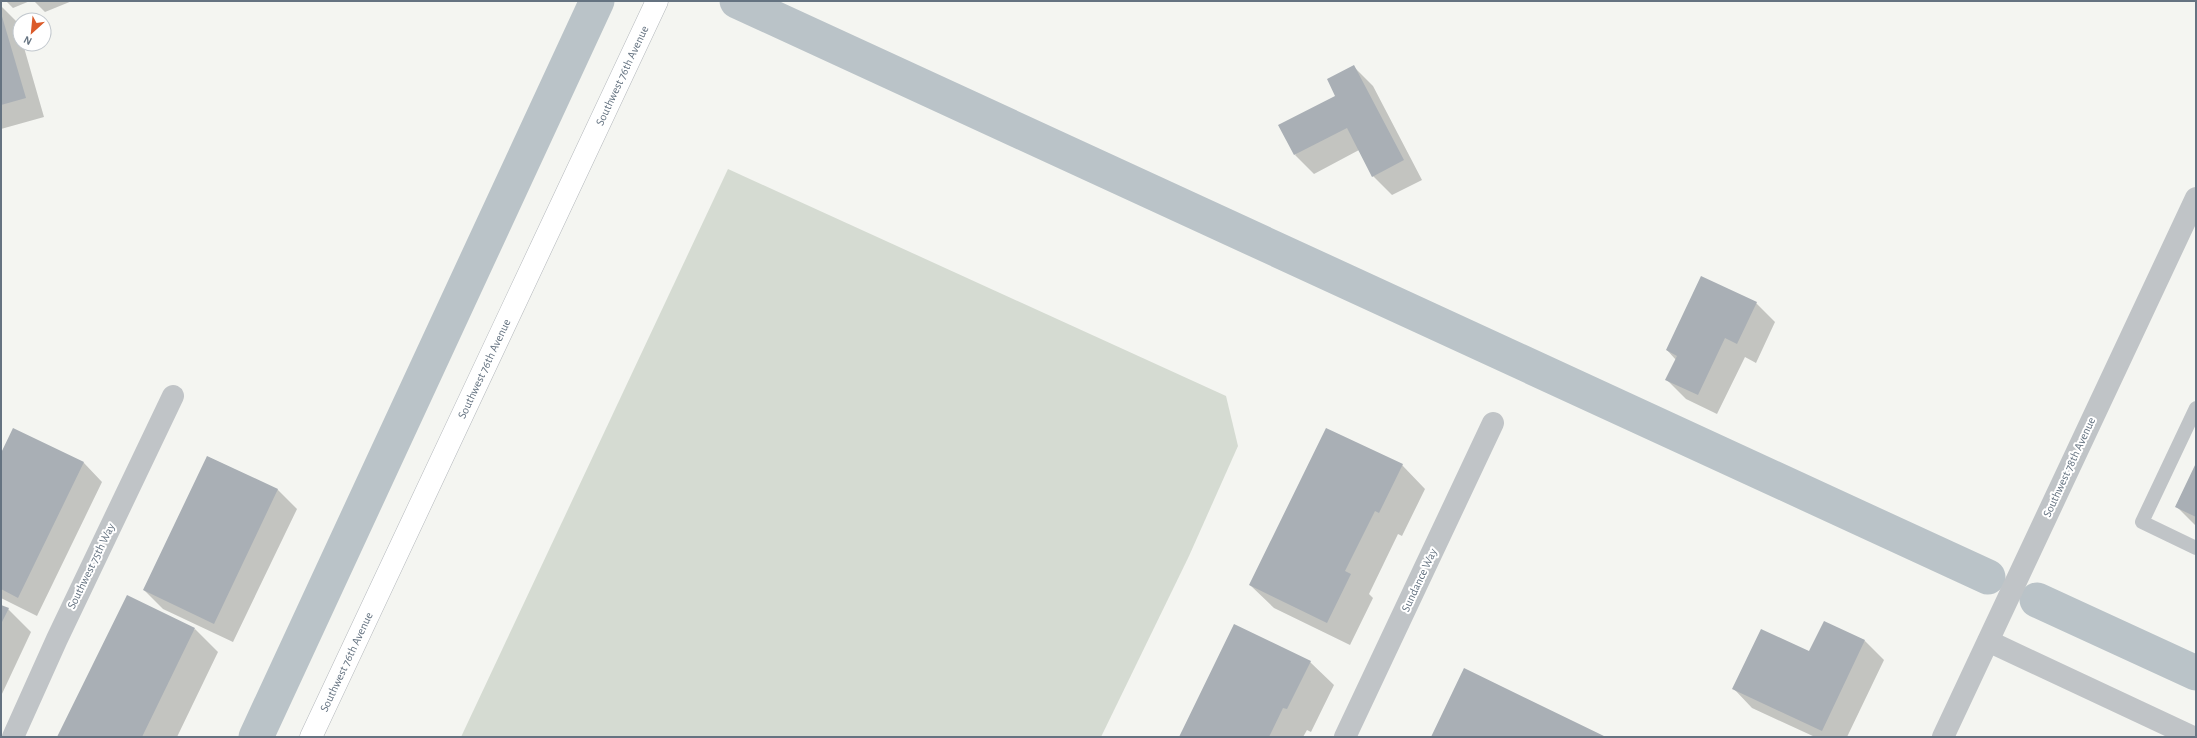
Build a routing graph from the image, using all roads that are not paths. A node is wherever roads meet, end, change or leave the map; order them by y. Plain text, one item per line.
1 (657, 1) edge
2 (2196, 198) edge
3 (172, 396) dead end
4 (2196, 408) edge
5 (1493, 423) dead end
6 (2196, 548) edge
7 (1988, 641) junction
8 (13, 737) edge
9 (311, 737) edge
10 (1345, 737) edge
11 (1943, 737) edge
12 (2192, 737) edge

1 - 9 street, Southwest 76th Avenue
2 - 7 street, Southwest 78th Avenue
3 - 8 street, Southwest 75th Way
4 - 6 lane
5 - 10 street, Sundance Way
7 - 11 street, Southwest 78th Avenue
7 - 12 street

